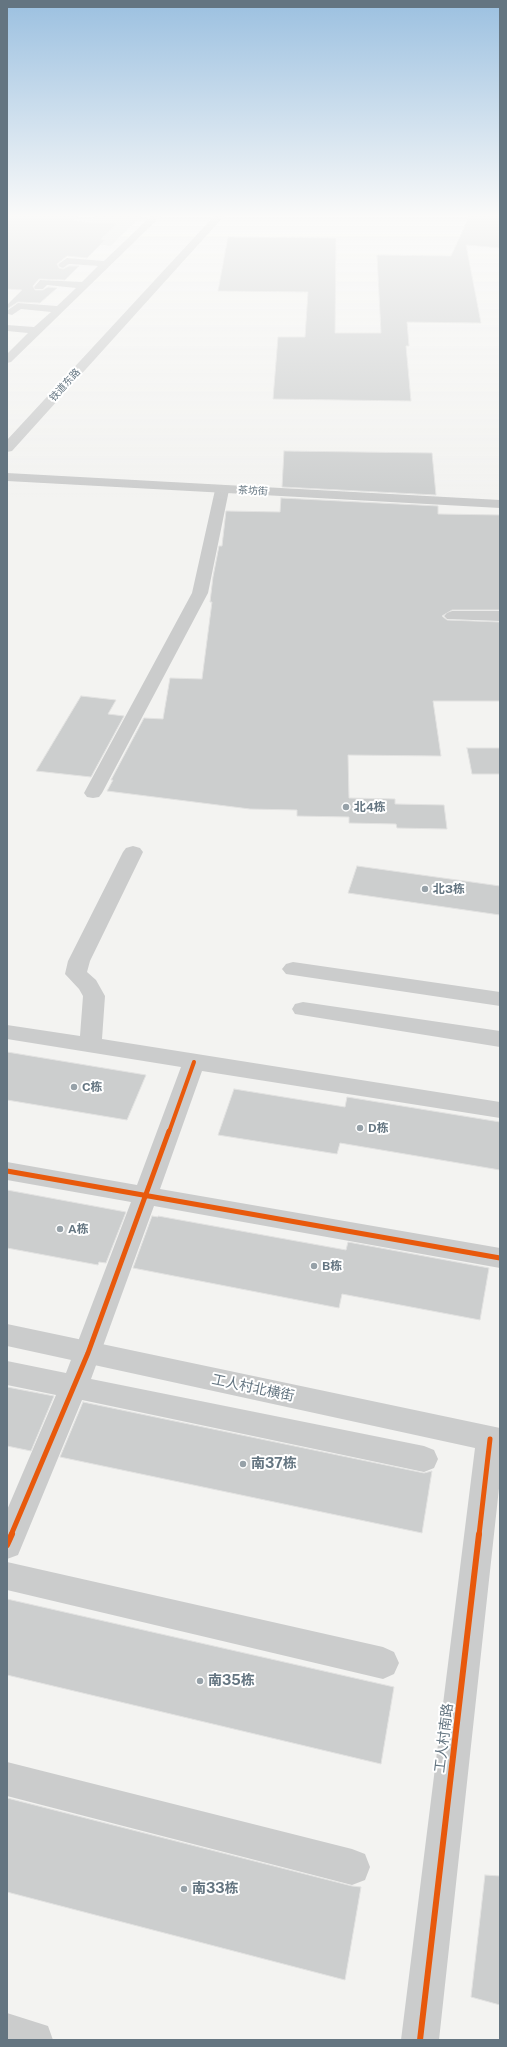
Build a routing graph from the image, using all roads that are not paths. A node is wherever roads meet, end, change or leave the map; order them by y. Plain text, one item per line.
1 (57, 311) edge
2 (133, 311) edge
3 (7, 328) edge
4 (37, 331) junction
5 (7, 360) edge
6 (7, 448) edge
7 (7, 477) edge
8 (222, 490) junction
9 (500, 504) edge
10 (452, 616) dead end
11 (500, 616) edge
12 (93, 793) dead end
13 (133, 852) dead end
14 (293, 969) dead end
15 (500, 999) edge
16 (303, 1009) dead end
17 (7, 1032) edge
18 (500, 1039) edge
19 (90, 1045) junction
20 (194, 1062) junction
21 (500, 1110) edge
22 (7, 1170) edge
23 (145, 1195) junction
24 (500, 1258) edge
25 (7, 1335) edge
26 (88, 1353) junction
27 (7, 1373) edge
28 (74, 1387) junction
29 (495, 1440) edge
30 (424, 1460) dead end
31 (7, 1545) edge
32 (7, 1576) edge
33 (383, 1662) dead end
34 (7, 1779) edge
35 (352, 1867) dead end
36 (7, 2032) edge
37 (34, 2040) edge
38 (420, 2040) edge

1 - 4 street
2 - 6 street, 铁道东路
3 - 4 street
4 - 5 street
7 - 8 street, 茶坊街
8 - 9 street, 茶坊街
8 - 12 street
10 - 11 street
13 - 19 street
14 - 15 street
16 - 18 street
17 - 19 street
19 - 20 street
20 - 21 street
20 - 23 street
22 - 23 street
23 - 24 street
23 - 26 street
25 - 26 street, 工人村北横街
26 - 28 street
26 - 29 street, 工人村北横街
27 - 28 street
28 - 30 street
28 - 31 street
29 - 38 street, 工人村南路
32 - 33 street
34 - 35 street
36 - 37 street

